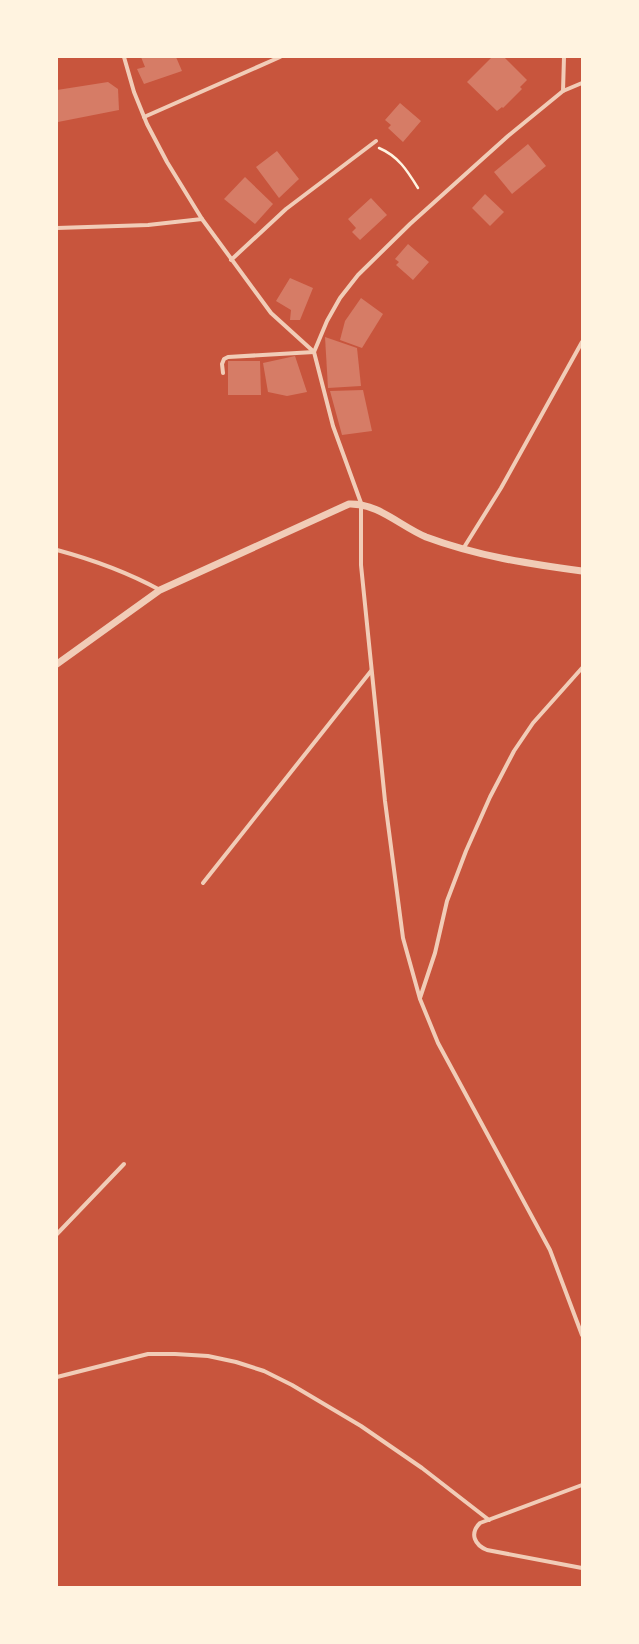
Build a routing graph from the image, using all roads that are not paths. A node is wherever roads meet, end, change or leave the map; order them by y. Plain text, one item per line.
1 (124, 57) edge
2 (280, 57) edge
3 (564, 57) edge
4 (582, 83) edge
5 (563, 91) junction
6 (144, 117) junction
7 (376, 140) dead end
8 (202, 219) junction
9 (57, 228) edge
10 (231, 260) junction
11 (582, 342) edge
12 (314, 352) junction
13 (223, 373) dead end
14 (361, 503) junction
15 (463, 549) junction
16 (57, 550) edge
17 (582, 571) edge
18 (160, 590) junction
19 (57, 664) edge
20 (582, 668) edge
21 (371, 670) junction
22 (203, 883) dead end
23 (420, 999) junction
24 (124, 1164) dead end
25 (57, 1234) edge
26 (582, 1335) edge
27 (57, 1377) edge
28 (582, 1485) edge
29 (489, 1520) junction
30 (582, 1568) edge

1 - 6 street
2 - 6 street
3 - 5 street
4 - 5 street
5 - 12 street
6 - 8 street
7 - 10 street
8 - 9 street
8 - 10 street
10 - 12 street
11 - 15 street
12 - 13 street
12 - 14 street
14 - 15 street
14 - 18 street
14 - 21 street
15 - 17 street
16 - 18 street
18 - 19 street
20 - 23 street
21 - 22 street
21 - 23 street
23 - 26 street
24 - 25 street
27 - 29 street
28 - 29 street
29 - 30 street

